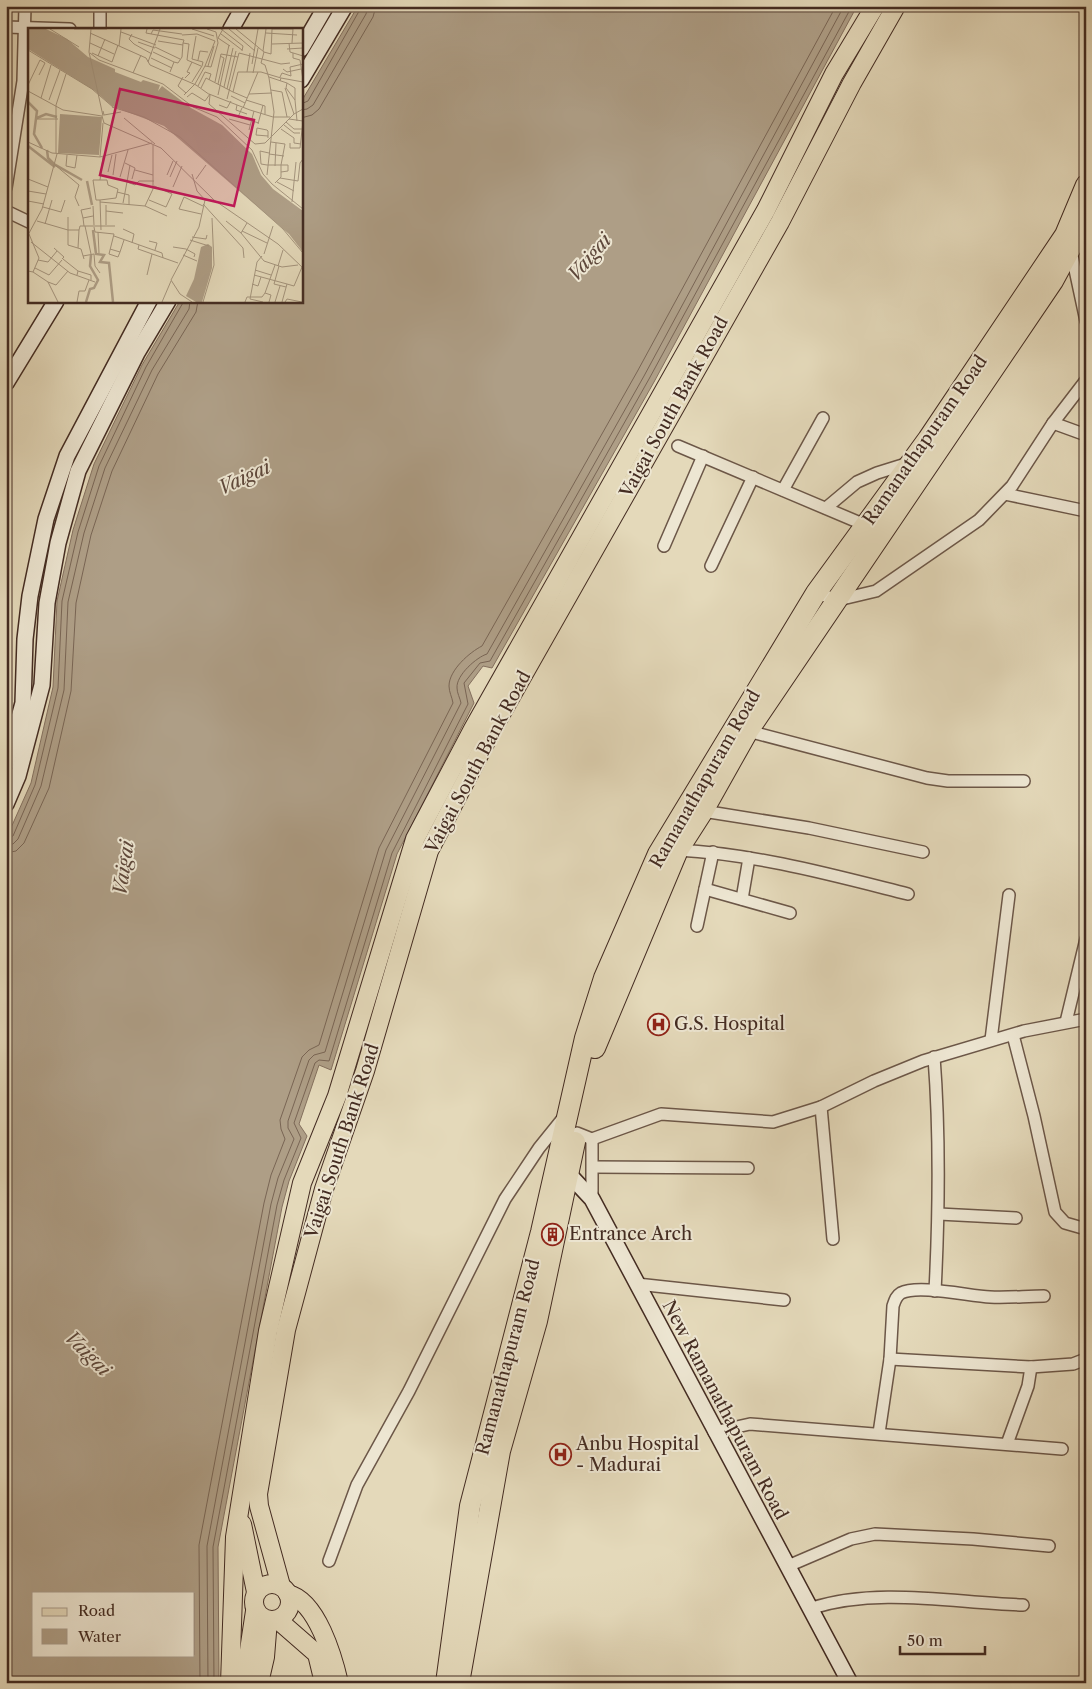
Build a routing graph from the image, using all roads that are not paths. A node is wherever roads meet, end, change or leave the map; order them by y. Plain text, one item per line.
1 (25, 6) edge
2 (100, 6) edge
3 (244, 6) edge
4 (326, 6) edge
5 (346, 6) edge
6 (875, 6) edge
7 (896, 6) edge
8 (6, 26) edge
9 (26, 27) junction
10 (48, 28) edge
11 (100, 28) edge
12 (232, 28) edge
13 (302, 46) edge
14 (302, 78) edge
15 (1086, 185) edge
16 (6, 188) edge
17 (6, 211) edge
18 (28, 222) edge
19 (1080, 235) edge
20 (55, 302) edge
21 (148, 302) edge
22 (167, 302) edge
23 (1086, 321) edge
24 (1086, 380) edge
25 (6, 383) edge
26 (823, 418) dead end
27 (1053, 423) junction
28 (1086, 435) edge
29 (678, 446) dead end
30 (703, 456) junction
31 (912, 462) junction
32 (753, 477) junction
33 (783, 490) junction
34 (1005, 494) junction
35 (826, 508) junction
36 (1086, 511) edge
37 (865, 525) junction
38 (664, 546) dead end
39 (711, 566) dead end
40 (816, 593) junction
41 (838, 600) junction
42 (748, 731) junction
43 (6, 765) edge
44 (1024, 781) dead end
45 (6, 804) edge
46 (703, 811) junction
47 (678, 850) junction
48 (713, 852) junction
49 (923, 852) dead end
50 (749, 858) junction
51 (705, 889) junction
52 (908, 894) dead end
53 (1009, 895) dead end
54 (742, 899) junction
55 (790, 913) dead end
56 (697, 926) dead end
57 (1086, 939) edge
58 (1086, 1019) edge
59 (1066, 1022) junction
60 (1013, 1035) junction
61 (991, 1040) junction
62 (934, 1057) junction
63 (582, 1094) junction
64 (821, 1107) junction
65 (568, 1110) junction
66 (584, 1136) junction
67 (563, 1167) junction
68 (593, 1167) junction
69 (748, 1168) dead end
70 (592, 1199) junction
71 (938, 1214) junction
72 (1016, 1218) dead end
73 (1086, 1229) edge
74 (833, 1239) dead end
75 (637, 1284) junction
76 (936, 1291) junction
77 (1044, 1296) dead end
78 (784, 1300) dead end
79 (890, 1359) junction
80 (1086, 1359) edge
81 (1030, 1367) junction
82 (714, 1432) junction
83 (880, 1434) junction
84 (1007, 1444) junction
85 (1062, 1449) dead end
86 (240, 1513) junction
87 (1049, 1546) dead end
88 (329, 1561) dead end
89 (788, 1566) junction
90 (285, 1590) junction
91 (256, 1592) junction
92 (1023, 1605) dead end
93 (812, 1608) junction
94 (267, 1617) junction
95 (230, 1683) edge
96 (244, 1683) edge
97 (259, 1683) edge
98 (324, 1683) edge
99 (339, 1683) edge
100 (446, 1683) edge
101 (459, 1683) edge
102 (850, 1683) edge

1 - 9 street
2 - 11 street
3 - 12 street
4 - 13 street
5 - 14 street
6 - 86 main road, Vaigai South Bank Road
7 - 90 main road, Vaigai South Bank Road
8 - 9 street
9 - 10 street
9 - 16 street
15 - 31 highway, Ramanathapuram Road
17 - 18 street
19 - 23 street
19 - 41 highway, Ramanathapuram Road
20 - 25 street
21 - 43 street
22 - 45 street
24 - 27 street
26 - 33 street
27 - 28 street
27 - 34 street
29 - 30 street
30 - 32 street
30 - 38 street
31 - 35 street
31 - 37 highway, Ramanathapuram Road
32 - 33 street
32 - 39 street
33 - 35 street
34 - 36 street
34 - 41 street
35 - 37 street
37 - 40 highway, Ramanathapuram Road
40 - 41 street
40 - 65 highway, Ramanathapuram Road
41 - 42 highway, Ramanathapuram Road
42 - 44 street
42 - 46 highway, Ramanathapuram Road
46 - 47 highway, Ramanathapuram Road
46 - 49 street
47 - 48 street
47 - 63 highway, Ramanathapuram Road
48 - 50 street
48 - 51 street
50 - 52 street
50 - 54 street
51 - 54 street
51 - 56 street
53 - 61 street
54 - 55 street
57 - 59 street
58 - 59 street
59 - 60 street
60 - 61 street
60 - 73 street
61 - 62 street
62 - 64 street
62 - 71 street
63 - 65 street
63 - 66 highway, Ramanathapuram Road
64 - 66 street
64 - 74 street
65 - 67 highway, Ramanathapuram Road
65 - 88 street
66 - 67 highway, Ramanathapuram Road
66 - 68 street
67 - 70 street, New Ramanathapuram Road
67 - 100 highway, Ramanathapuram Road
67 - 101 highway, Ramanathapuram Road
68 - 69 street
68 - 70 street
70 - 75 street, New Ramanathapuram Road
71 - 72 street
71 - 76 street
75 - 78 street
75 - 82 street, New Ramanathapuram Road
76 - 77 street
76 - 79 street
79 - 81 street
79 - 83 street
80 - 81 street
81 - 84 street
82 - 83 street
82 - 89 street, New Ramanathapuram Road
83 - 84 street
84 - 85 street
86 - 91 main road, Vaigai South Bank Road
86 - 95 main road, Vaigai South Bank Road
87 - 89 street
89 - 93 street, New Ramanathapuram Road
90 - 91 main road
90 - 94 main road
90 - 99 main road
91 - 94 main road
92 - 93 street
93 - 102 street, New Ramanathapuram Road
94 - 96 main road
94 - 97 main road
94 - 98 main road

